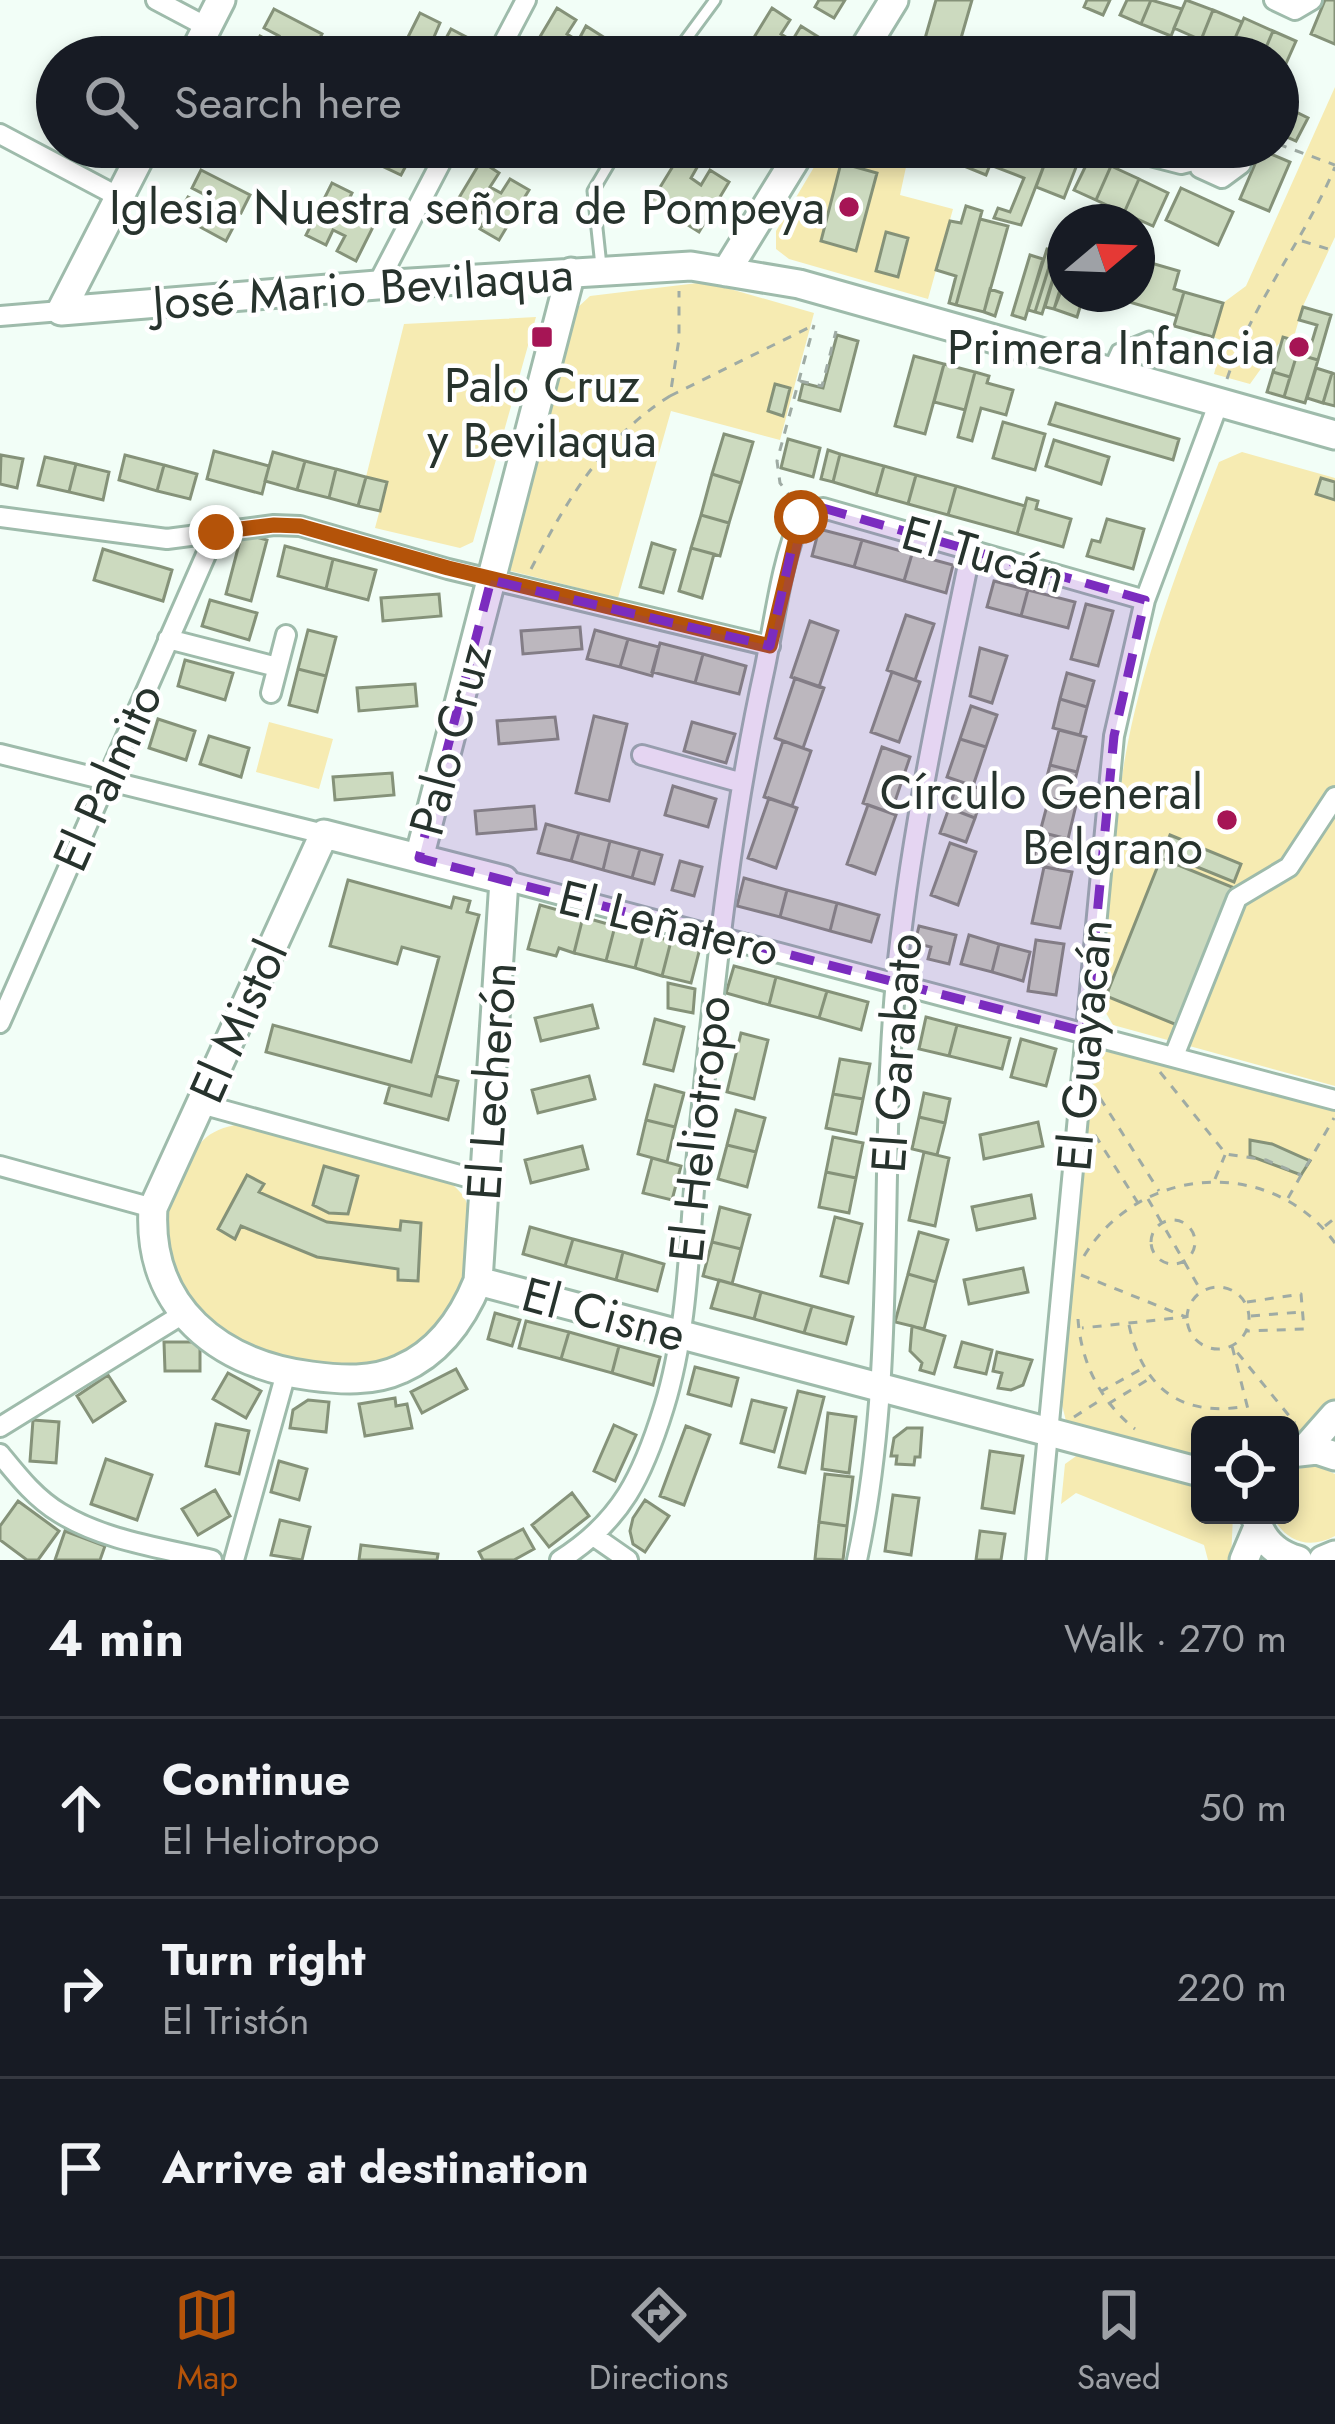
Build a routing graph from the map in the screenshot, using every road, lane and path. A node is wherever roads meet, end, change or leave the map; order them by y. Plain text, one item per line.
1 (156, 0) edge
2 (221, 0) edge
3 (526, 0) edge
4 (716, 0) edge
5 (894, 0) edge
6 (1274, 0) edge
7 (1312, 0) edge
8 (208, 27) junction
9 (203, 36) edge
10 (507, 36) edge
11 (689, 36) edge
12 (872, 36) edge
13 (0, 134) edge
14 (1299, 152) edge
15 (36, 153) edge
16 (1335, 166) edge
17 (64, 168) edge
18 (134, 168) edge
19 (438, 168) edge
20 (606, 168) edge
21 (790, 168) edge
22 (1203, 168) edge
23 (1236, 168) edge
24 (119, 197) junction
25 (1299, 240) junction
26 (1335, 250) edge
27 (677, 266) junction
28 (602, 271) junction
29 (571, 272) junction
30 (726, 272) junction
31 (376, 285) junction
32 (62, 311) junction
33 (0, 316) edge
34 (836, 332) dead end
35 (1149, 337) dead end
36 (1108, 371) junction
37 (799, 380) junction
38 (670, 396) junction
39 (1217, 411) junction
40 (1335, 435) edge
41 (1335, 453) edge
42 (817, 509) junction
43 (0, 518) edge
44 (216, 532) junction
45 (971, 550) junction
46 (491, 580) junction
47 (521, 587) junction
48 (1145, 600) junction
49 (286, 635) dead end
50 (168, 639) junction
51 (770, 646) junction
52 (277, 667) junction
53 (271, 693) dead end
54 (0, 754) edge
55 (642, 755) dead end
56 (106, 780) junction
57 (740, 782) junction
58 (1335, 797) edge
59 (324, 834) junction
60 (419, 858) junction
61 (504, 880) junction
62 (719, 935) junction
63 (896, 981) junction
64 (0, 1023) edge
65 (1086, 1032) junction
66 (1176, 1064) junction
67 (1335, 1100) edge
68 (201, 1104) junction
69 (1095, 1113) dead end
70 (1335, 1117) edge
71 (1226, 1154) junction
72 (1091, 1155) dead end
73 (0, 1166) edge
74 (1301, 1175) junction
75 (1215, 1179) junction
76 (484, 1182) junction
77 (1160, 1193) junction
78 (1148, 1199) junction
79 (1287, 1199) junction
80 (1139, 1204) junction
81 (153, 1208) junction
82 (1335, 1218) edge
83 (1162, 1223) junction
84 (1324, 1227) junction
85 (1335, 1243) edge
86 (1082, 1246) dead end
87 (1082, 1260) dead end
88 (1184, 1262) junction
89 (1079, 1274) junction
90 (478, 1281) junction
91 (1078, 1288) dead end
92 (1200, 1291) junction
93 (1077, 1301) dead end
94 (1245, 1302) junction
95 (1303, 1312) junction
96 (183, 1314) junction
97 (1078, 1315) dead end
98 (1249, 1316) junction
99 (1186, 1317) junction
100 (1128, 1323) junction
101 (1079, 1329) junction
102 (1246, 1331) junction
103 (679, 1334) junction
104 (1074, 1343) dead end
105 (1232, 1346) junction
106 (1144, 1367) junction
107 (286, 1373) junction
108 (1151, 1378) junction
109 (878, 1386) junction
110 (1102, 1395) junction
111 (1108, 1404) junction
112 (1247, 1406) junction
113 (1335, 1415) edge
114 (1250, 1416) edge
115 (1063, 1421) junction
116 (1082, 1425) dead end
117 (0, 1427) edge
118 (1140, 1433) dead end
119 (1300, 1445) edge
120 (0, 1454) edge
121 (1335, 1456) edge
122 (1191, 1469) edge
123 (1255, 1524) edge
124 (1258, 1524) edge
125 (595, 1538) junction
126 (1335, 1555) edge
127 (212, 1560) edge
128 (234, 1560) edge
129 (560, 1560) edge
130 (628, 1560) edge
131 (857, 1560) edge
132 (1036, 1560) edge
133 (1244, 1560) edge
134 (1298, 1560) edge
135 (1323, 1560) edge

1 - 8 street
2 - 8 street
3 - 10 street
4 - 11 lane
5 - 12 street
6 - 7 street
8 - 9 street
13 - 15 street
14 - 16 path
16 - 25 path
17 - 24 street
18 - 24 street
19 - 31 street
20 - 28 lane
21 - 30 street
22 - 23 street
24 - 32 street
25 - 26 path
25 - 39 path
27 - 28 street, José Mario Bevilaqua
27 - 30 street, José Mario Bevilaqua
27 - 38 path
28 - 29 street, José Mario Bevilaqua
29 - 31 street, José Mario Bevilaqua
29 - 46 street, Palo Cruz
30 - 36 street, José Mario Bevilaqua
30 - 39 street, José Mario Bevilaqua
31 - 32 street, José Mario Bevilaqua
32 - 33 street, José Mario Bevilaqua
34 - 37 path
35 - 36 lane
36 - 39 street, José Mario Bevilaqua
37 - 38 path
37 - 42 path
38 - 47 path
39 - 40 street, José Mario Bevilaqua
39 - 41 street, José Mario Bevilaqua
39 - 48 street, El Guayacán
42 - 45 street, El Tucán
42 - 51 street, El Heliotropo
43 - 44 street
44 - 46 street
44 - 50 street, El Palmito
45 - 48 street, El Tucán
45 - 63 street, El Garabato
46 - 47 street
46 - 60 street, Palo Cruz
47 - 51 street
48 - 65 street, El Guayacán
49 - 52 street
50 - 52 street
50 - 56 street, El Palmito
51 - 57 street, El Heliotropo
52 - 53 street
54 - 56 street, El Leñatero
55 - 57 street
56 - 59 street, El Leñatero
56 - 64 street, El Palmito
57 - 62 street, El Heliotropo
58 - 66 street
59 - 60 street, El Leñatero
59 - 68 street, El Mistol
60 - 61 street, El Leñatero
61 - 62 street, El Leñatero
61 - 76 street, El Lecherón
62 - 63 street, El Leñatero
62 - 103 street, El Heliotropo
63 - 65 street, El Leñatero
63 - 109 street, El Garabato
65 - 66 street, El Leñatero
65 - 115 street, El Guayacán
66 - 67 street, El Leñatero
66 - 71 path
68 - 76 street
68 - 81 street, El Mistol
69 - 77 path
70 - 74 path
71 - 74 path
71 - 75 path
72 - 80 path
73 - 81 street
74 - 79 path
75 - 77 path
75 - 79 path
76 - 90 street, El Lecherón
77 - 78 path
78 - 80 path
78 - 83 path
79 - 84 path
80 - 87 path
81 - 96 street, El Cisne
82 - 84 path
83 - 88 path
83 - 88 path
83 - 88 path
84 - 85 path
86 - 89 path
88 - 92 path
89 - 91 path
89 - 99 path
90 - 103 street, El Cisne
90 - 107 street, El Cisne
92 - 94 path
92 - 99 path
93 - 104 path
94 - 95 path
94 - 98 path
95 - 98 path
95 - 102 path
96 - 107 street, El Cisne
96 - 117 street
97 - 101 path
98 - 102 path
99 - 100 path
99 - 105 path
100 - 101 path
100 - 106 path
101 - 110 path
102 - 105 path
103 - 109 street, El Cisne
103 - 125 street, El Heliotropo
105 - 112 path
105 - 119 path
106 - 108 path
106 - 110 path
107 - 128 street
108 - 111 path
108 - 112 path
109 - 115 street, El Cisne
109 - 131 street, El Garabato
110 - 111 path
110 - 115 path
111 - 118 path
112 - 114 path
113 - 119 street
115 - 116 path
115 - 122 street, El Cisne
115 - 132 street, El Guayacán
119 - 121 street
120 - 127 street
123 - 133 street
124 - 134 street
125 - 129 street
125 - 130 street
126 - 135 street

